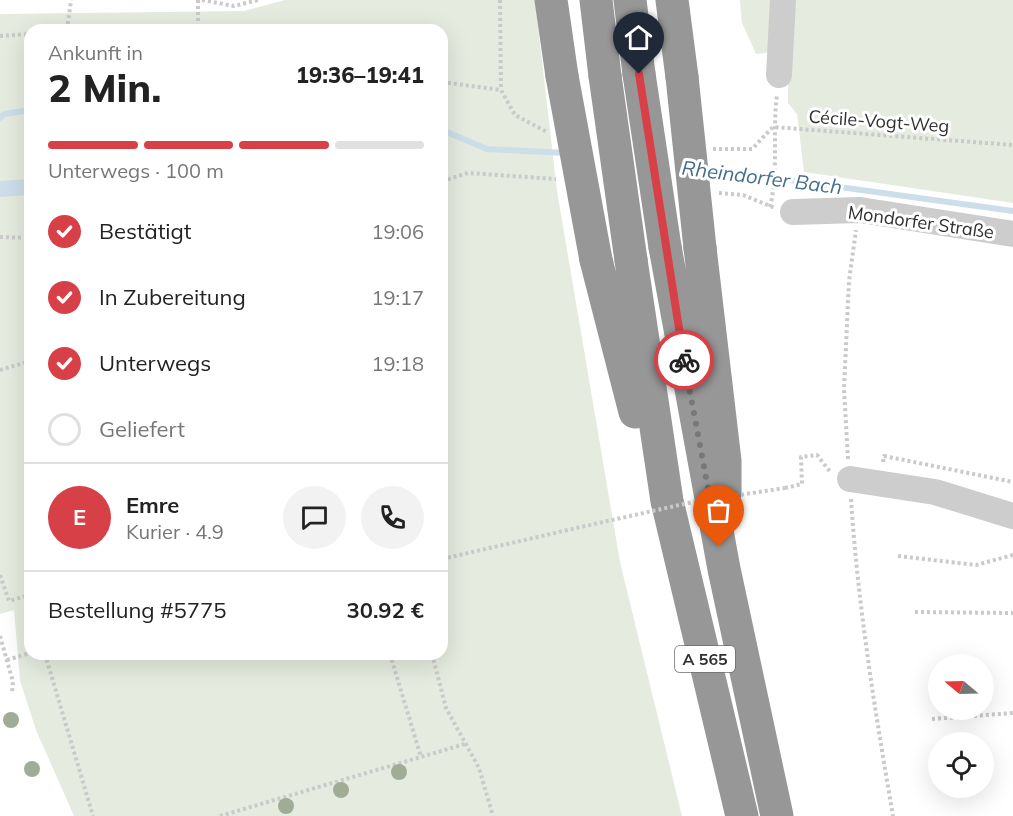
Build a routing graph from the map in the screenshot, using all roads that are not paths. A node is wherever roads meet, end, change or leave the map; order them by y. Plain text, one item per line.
1 (551, 0) edge
2 (596, 0) edge
3 (630, 0) edge
4 (672, 0) edge
5 (783, 0) edge
6 (779, 75) road end
7 (782, 205) road end
8 (1013, 234) edge
9 (850, 479) road end
10 (667, 501) junction
11 (1013, 516) edge
12 (724, 569) junction
13 (742, 816) edge
14 (777, 816) edge

1 - 10 highway, bridge
2 - 10 highway, A 565, bridge
3 - 12 highway, A 565, bridge
4 - 12 highway, bridge
5 - 6 street
7 - 8 street, Mondorfer Straße
9 - 11 street
10 - 13 highway, A 565
12 - 14 highway, A 565

